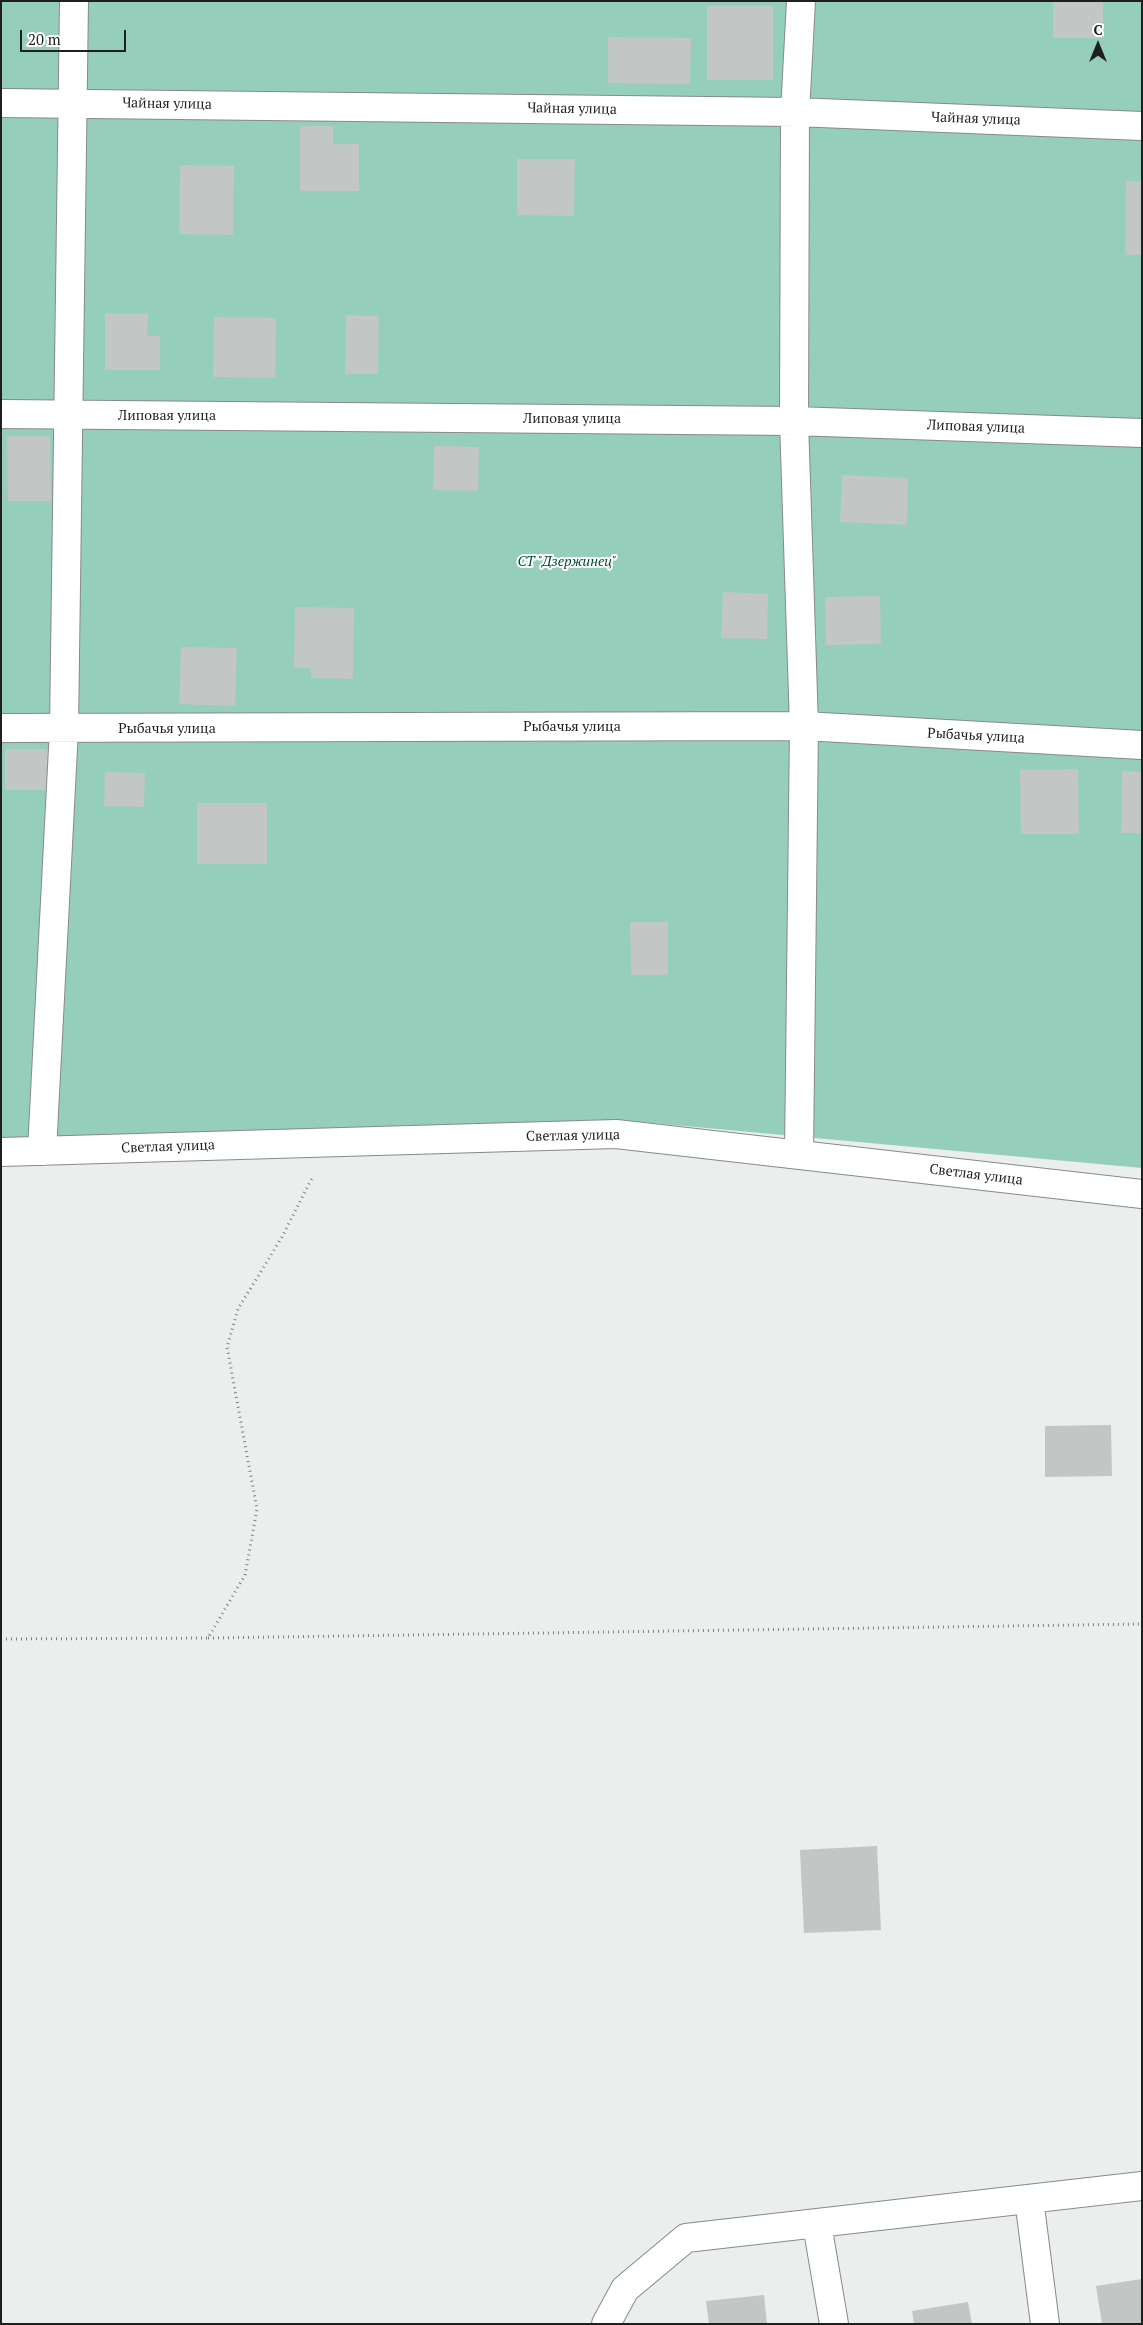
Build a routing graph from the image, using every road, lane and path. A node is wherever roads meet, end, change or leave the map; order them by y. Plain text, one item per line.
1 (74, 1) edge
2 (801, 1) edge
3 (1, 102) edge
4 (74, 103) junction
5 (795, 112) junction
6 (1142, 126) edge
7 (1, 414) edge
8 (69, 416) junction
9 (794, 421) junction
10 (1142, 433) edge
11 (804, 726) junction
12 (1, 728) edge
13 (64, 729) junction
14 (1142, 745) edge
15 (331, 1142) junction
16 (42, 1151) junction
17 (1, 1152) edge
18 (799, 1154) junction
19 (1142, 1194) edge
20 (1142, 1624) edge
21 (208, 1638) junction
22 (1, 1640) edge
23 (1142, 2186) edge
24 (1029, 2199) junction
25 (817, 2224) junction
26 (606, 2324) edge
27 (834, 2324) edge
28 (1045, 2324) edge

1 - 4 street
2 - 5 street
3 - 4 street, Чайная улица
4 - 5 street, Чайная улица
4 - 8 street
5 - 6 street, Чайная улица
5 - 9 street
7 - 8 street, Липовая улица
8 - 9 street, Липовая улица
8 - 13 street
9 - 10 street, Липовая улица
9 - 11 street
11 - 13 street, Рыбачья улица
11 - 14 street, Рыбачья улица
11 - 18 street
12 - 13 street, Рыбачья улица
13 - 16 street
15 - 16 street, Светлая улица
15 - 18 street, Светлая улица
15 - 21 path
16 - 17 street, Светлая улица
18 - 19 street, Светлая улица
20 - 21 path
21 - 22 path
23 - 24 street
24 - 25 street
24 - 28 street
25 - 26 street
25 - 27 street

